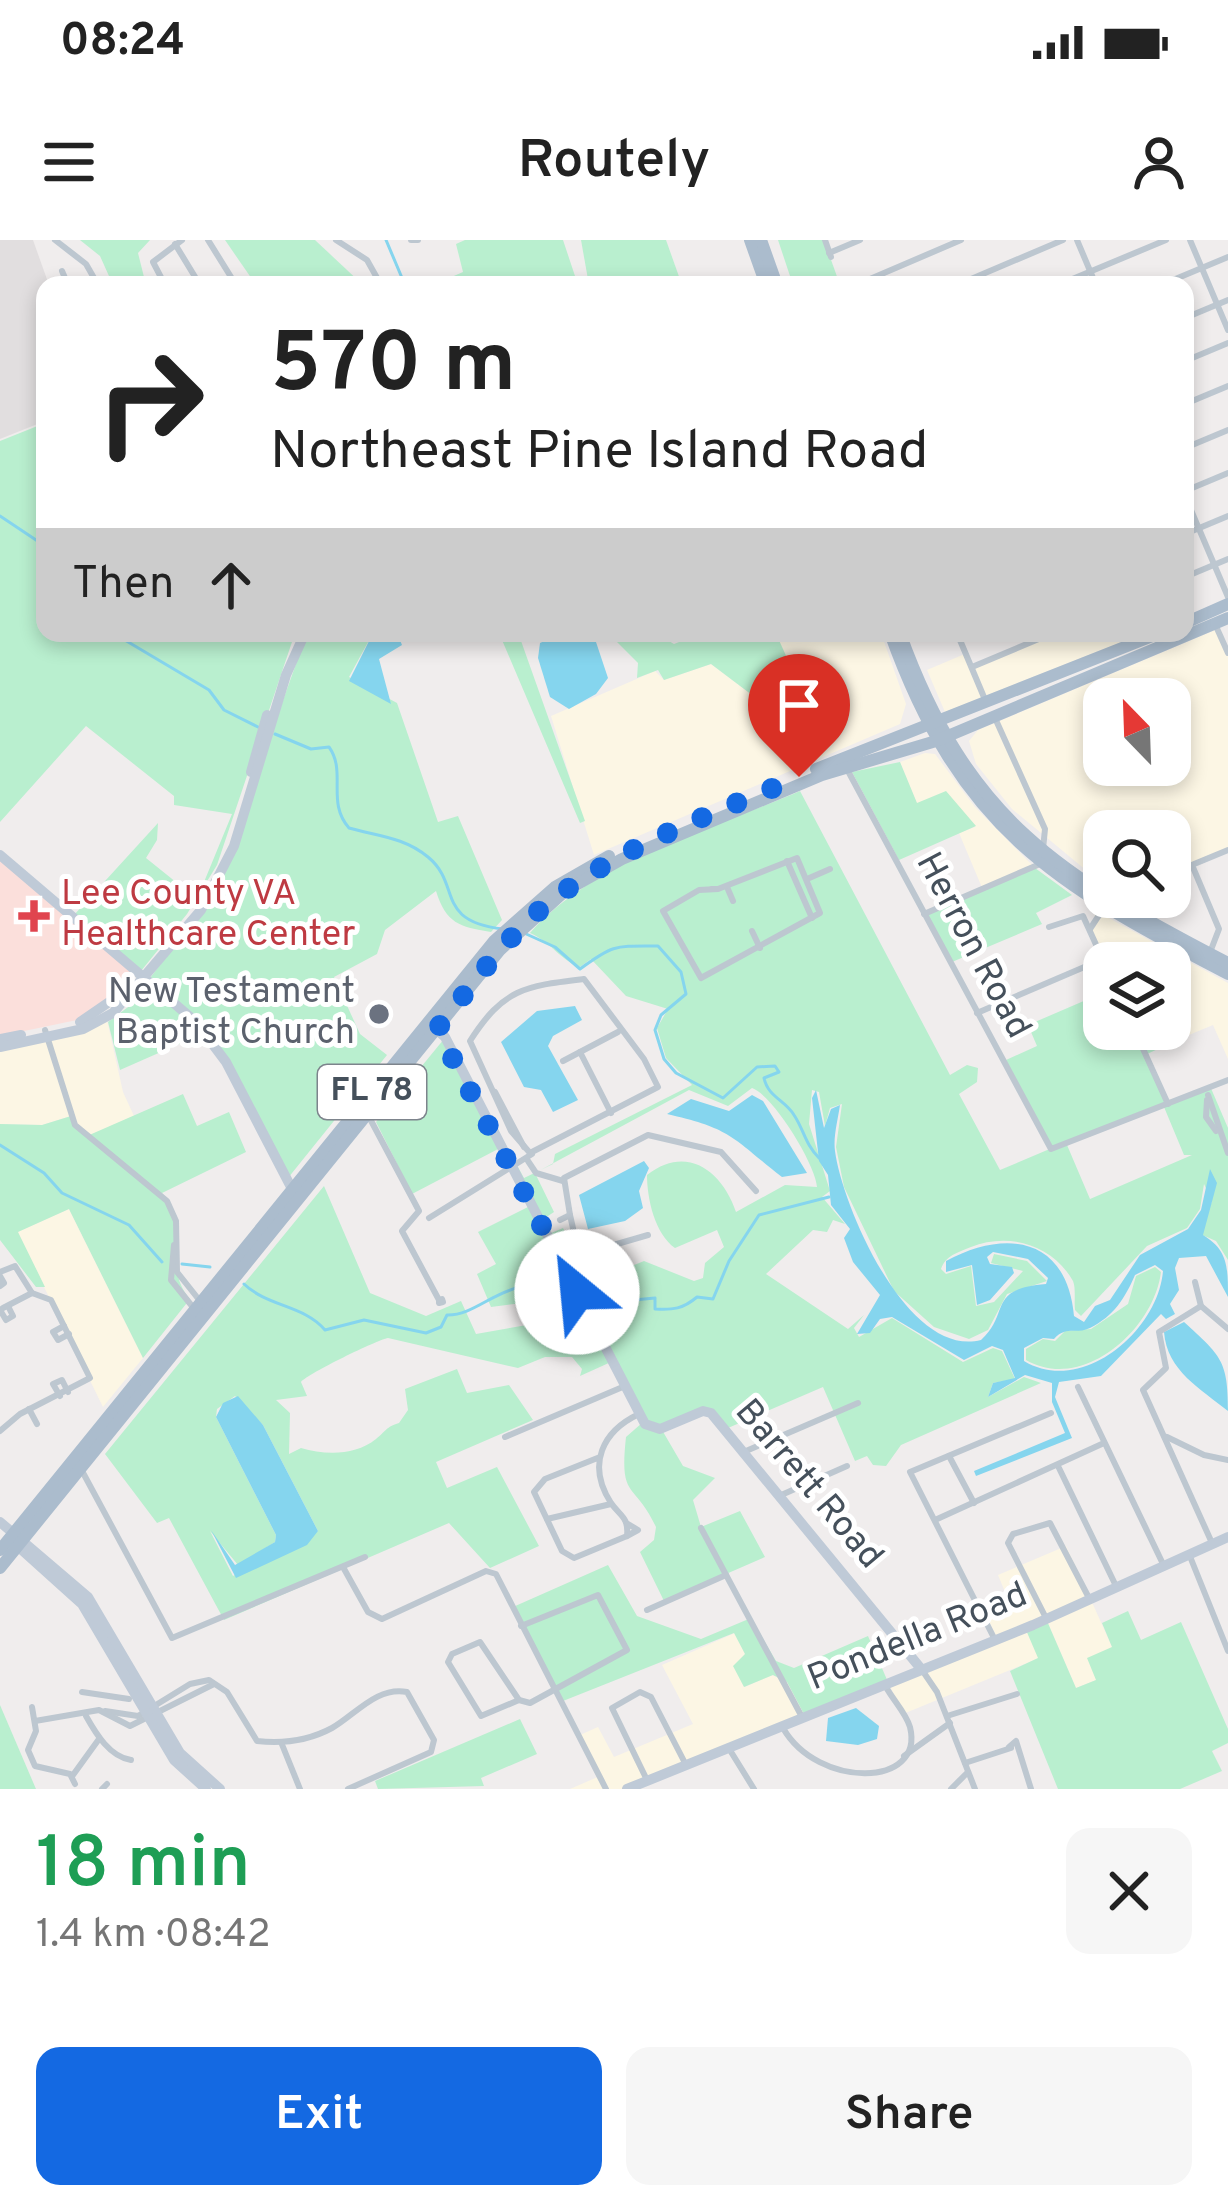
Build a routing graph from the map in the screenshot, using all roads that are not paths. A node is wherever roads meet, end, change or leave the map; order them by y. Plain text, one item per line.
1 (55, 240) edge
2 (208, 240) edge
3 (336, 240) edge
4 (750, 240) edge
5 (825, 240) edge
6 (860, 240) edge
7 (962, 240) edge
8 (1064, 240) edge
9 (1078, 240) edge
10 (1166, 240) edge
11 (1190, 240) edge
12 (178, 242) edge
13 (763, 245) edge
14 (1228, 256) edge
15 (1202, 268) junction
16 (62, 271) dead end
17 (1091, 271) junction
18 (980, 275) edge
19 (64, 276) edge
20 (93, 276) edge
21 (160, 276) edge
22 (195, 276) edge
23 (230, 276) edge
24 (376, 276) edge
25 (768, 276) edge
26 (770, 276) edge
27 (883, 276) edge
28 (1079, 276) edge
29 (1093, 276) edge
30 (1183, 276) edge
31 (1228, 300) edge
32 (1217, 305) junction
33 (1194, 314) edge
34 (1228, 330) edge
35 (1228, 343) edge
36 (1194, 358) edge
37 (1228, 386) edge
38 (1194, 400) edge
39 (1228, 430) edge
40 (1194, 444) edge
41 (1228, 473) edge
42 (1194, 490) edge
43 (1194, 516) edge
44 (1228, 516) edge
45 (1199, 528) junction
46 (1194, 530) edge
47 (1228, 559) edge
48 (1214, 565) junction
49 (1194, 573) edge
50 (1224, 610) edge
51 (1194, 619) edge
52 (1194, 621) edge
53 (297, 642) edge
54 (894, 642) edge
55 (903, 642) edge
56 (962, 642) edge
57 (1032, 642) edge
58 (1135, 644) edge
59 (1228, 653) edge
60 (972, 667) junction
61 (920, 709) junction
62 (991, 710) junction
63 (933, 725) junction
64 (909, 734) junction
65 (941, 739) junction
66 (847, 767) junction
67 (660, 836) junction
68 (1228, 850) edge
69 (0, 855) edge
70 (1041, 858) junction
71 (616, 862) junction
72 (787, 862) junction
73 (1192, 865) joint
74 (830, 869) dead end
75 (807, 879) junction
76 (717, 884) junction
77 (1083, 885) edge
78 (1083, 896) edge
79 (733, 902) dead end
80 (924, 914) junction
81 (1098, 918) edge
82 (1137, 918) edge
83 (1140, 918) edge
84 (813, 919) junction
85 (1049, 926) dead end
86 (1090, 929) junction
87 (512, 930) junction
88 (752, 931) dead end
89 (1095, 942) edge
90 (760, 947) junction
91 (1208, 958) junction
92 (1228, 963) edge
93 (1083, 969) edge
94 (1228, 974) edge
95 (144, 976) junction
96 (977, 1013) junction
97 (432, 1026) junction
98 (49, 1031) junction
99 (620, 1031) junction
100 (0, 1043) edge
101 (1144, 1050) edge
102 (580, 1052) junction
103 (563, 1061) dead end
104 (1228, 1080) edge
105 (1208, 1092) junction
106 (1168, 1104) junction
107 (611, 1113) junction
108 (368, 1115) junction
109 (508, 1119) junction
110 (492, 1128) junction
111 (1228, 1153) edge
112 (530, 1156) junction
113 (513, 1169) junction
114 (563, 1180) junction
115 (292, 1190) junction
116 (756, 1191) dead end
117 (570, 1215) junction
118 (429, 1217) dead end
119 (546, 1227) junction
120 (648, 1235) dead end
121 (0, 1274) edge
122 (1195, 1282) dead end
123 (0, 1286) edge
124 (32, 1293) junction
125 (439, 1300) dead end
126 (8, 1306) dead end
127 (1201, 1306) junction
128 (202, 1309) junction
129 (1228, 1329) edge
130 (625, 1386) junction
131 (1078, 1388) dead end
132 (858, 1403) dead end
133 (29, 1409) junction
134 (113, 1411) junction
135 (1051, 1412) dead end
136 (639, 1414) junction
137 (37, 1424) dead end
138 (1, 1429) edge
139 (1167, 1437) junction
140 (505, 1438) dead end
141 (1104, 1443) junction
142 (744, 1452) junction
143 (949, 1456) junction
144 (599, 1457) junction
145 (1228, 1460) edge
146 (847, 1466) dead end
147 (1059, 1468) junction
148 (81, 1469) junction
149 (65, 1489) junction
150 (779, 1496) junction
151 (974, 1503) junction
152 (611, 1504) junction
153 (546, 1520) junction
154 (934, 1520) junction
155 (0, 1522) edge
156 (701, 1528) dead end
157 (1228, 1537) edge
158 (11, 1540) edge
159 (1212, 1543) junction
160 (1189, 1553) junction
161 (365, 1557) dead end
162 (1163, 1564) junction
163 (343, 1567) junction
164 (0, 1568) edge
165 (726, 1575) junction
166 (1116, 1586) junction
167 (1089, 1598) junction
168 (647, 1610) dead end
169 (1046, 1618) junction
170 (520, 1626) junction
171 (995, 1640) junction
172 (1228, 1651) edge
173 (922, 1670) junction
174 (885, 1685) junction
175 (555, 1690) junction
176 (82, 1692) dead end
177 (1016, 1694) dead end
178 (105, 1697) junction
179 (129, 1699) dead end
180 (519, 1700) junction
181 (32, 1707) dead end
182 (105, 1711) junction
183 (152, 1712) junction
184 (86, 1716) junction
185 (802, 1717) junction
186 (948, 1720) junction
187 (34, 1721) junction
188 (781, 1725) junction
189 (99, 1739) junction
190 (910, 1739) junction
191 (280, 1742) junction
192 (920, 1746) junction
193 (728, 1747) junction
194 (178, 1757) junction
195 (900, 1759) junction
196 (131, 1760) dead end
197 (686, 1765) junction
198 (967, 1768) junction
199 (647, 1780) junction
200 (206, 1789) edge
201 (220, 1789) edge
202 (300, 1789) edge
203 (348, 1789) edge
204 (606, 1789) edge
205 (627, 1789) edge
206 (754, 1789) edge
207 (951, 1789) edge
208 (975, 1789) edge
209 (1031, 1789) edge

1 - 20 street
2 - 23 street
3 - 24 street
4 - 25 main road
5 - 6 street
7 - 27 street
8 - 18 street
9 - 17 street
10 - 17 street
11 - 15 street
12 - 21 street
12 - 22 street
13 - 26 main road
14 - 15 street
15 - 30 street
15 - 32 street
16 - 19 street
17 - 28 street
17 - 29 street
31 - 32 street
32 - 33 street
32 - 34 street
35 - 36 street
37 - 38 street
39 - 40 street
41 - 42 street
43 - 45 street
44 - 45 street
45 - 46 street
45 - 48 street
47 - 48 street
48 - 49 street
48 - 50 street
50 - 51 main road
50 - 52 main road, FL 78
50 - 59 street
53 - 95 street
54 - 61 main road
55 - 63 main road
56 - 60 street
57 - 60 street
58 - 62 main road, FL 78
60 - 62 street
61 - 63 main road
61 - 64 main road
62 - 63 main road, FL 78
62 - 65 main road, FL 78
62 - 70 street
63 - 64 main road, FL 78
63 - 65 main road
64 - 67 main road, FL 78
65 - 66 main road, FL 78
65 - 70 main road
66 - 71 main road, FL 78
66 - 80 street, Herron Road
67 - 71 main road
67 - 87 main road, FL 78
68 - 73 street
69 - 95 street
70 - 77 main road
70 - 78 main road
70 - 80 street
71 - 87 main road, FL 78
72 - 75 street
72 - 76 street
72 - 84 street
73 - 91 street
74 - 75 street
75 - 84 street
76 - 79 street
76 - 90 street
80 - 96 street, Herron Road
81 - 86 street
82 - 91 main road
83 - 91 main road
84 - 90 street
85 - 86 street
86 - 89 street
87 - 97 main road, FL 78
88 - 90 street
91 - 92 main road
91 - 94 main road
93 - 96 street
95 - 98 street
95 - 115 street
96 - 106 street, Herron Road
97 - 108 main road, FL 78
97 - 110 street
97 - 115 main road, FL 78
98 - 100 street
98 - 128 street
99 - 102 street
99 - 107 street
99 - 109 street
101 - 106 street
102 - 103 street
102 - 107 street
104 - 105 street
105 - 106 street
105 - 111 street
107 - 112 street
108 - 125 street
108 - 128 main road, FL 78
109 - 110 street
109 - 112 street
110 - 113 street
112 - 113 street
112 - 114 street
113 - 118 street
113 - 119 street
114 - 116 street
114 - 117 street
115 - 128 main road, FL 78
117 - 119 street
117 - 120 street
119 - 130 street
121 - 123 street
121 - 124 street
122 - 127 street
124 - 126 street
124 - 133 street
127 - 129 street
127 - 139 street
128 - 134 main road, FL 78
128 - 148 main road, FL 78
130 - 136 street
130 - 140 street
131 - 141 street
132 - 142 street
133 - 137 street
133 - 138 street
134 - 149 main road
134 - 158 main road, FL 78
135 - 143 street
136 - 142 street, Barrett Road
136 - 144 street
139 - 145 street
139 - 159 street
141 - 147 street
141 - 162 street
142 - 150 street, Barrett Road
143 - 151 street
143 - 154 street
144 - 152 street
144 - 153 street
146 - 150 street
147 - 151 street
147 - 166 street
148 - 149 main road, FL 78
148 - 163 street
149 - 158 main road, FL 78
150 - 173 street, Barrett Road
151 - 154 street
152 - 153 street
152 - 153 street
154 - 171 street
155 - 158 street
156 - 165 street
157 - 159 street, Pondella Road
158 - 164 main road, FL 78
158 - 183 street
159 - 160 street, Pondella Road
160 - 162 street, Pondella Road
160 - 172 street
161 - 163 street
162 - 166 street, Pondella Road
163 - 170 street
165 - 168 street
165 - 185 street
166 - 167 street, Pondella Road
167 - 169 street, Pondella Road
167 - 169 street
169 - 171 street, Pondella Road
170 - 175 street
170 - 175 street
171 - 173 street, Pondella Road
173 - 174 street, Pondella Road
173 - 186 street
174 - 185 street, Pondella Road
174 - 190 street
175 - 180 street
175 - 204 street
176 - 178 street
177 - 186 street
178 - 179 street
178 - 182 street
180 - 180 street
181 - 187 street
182 - 183 street
182 - 184 street
183 - 191 street
183 - 194 street
184 - 187 street
184 - 189 street
185 - 188 street, Pondella Road
186 - 192 street
186 - 198 street
187 - 189 street
188 - 193 street, Pondella Road
188 - 195 street
189 - 196 street
190 - 192 street
190 - 195 street
191 - 202 street
191 - 203 street
192 - 195 street
193 - 197 street, Pondella Road
193 - 206 street
194 - 200 street
194 - 201 street
197 - 199 street, Pondella Road
197 - 199 street
198 - 207 street
198 - 208 street
198 - 209 street
199 - 205 street, Pondella Road

